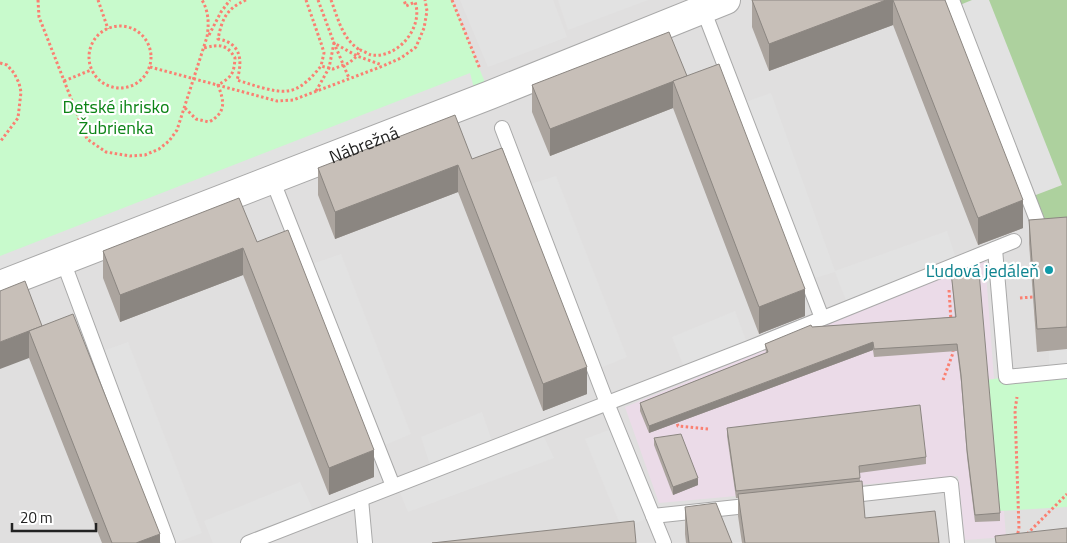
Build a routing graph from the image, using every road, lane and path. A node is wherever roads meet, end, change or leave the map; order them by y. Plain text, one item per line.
1 (38, 0) edge
2 (98, 0) edge
3 (202, 0) edge
4 (230, 0) edge
5 (246, 0) edge
6 (306, 0) edge
7 (318, 0) edge
8 (332, 0) edge
9 (404, 0) edge
10 (425, 0) edge
11 (452, 0) edge
12 (952, 0) edge
13 (714, 4) edge
14 (108, 29) junction
15 (207, 37) junction
16 (334, 43) junction
17 (204, 48) junction
18 (360, 50) junction
19 (357, 56) junction
20 (0, 63) edge
21 (344, 65) junction
22 (321, 66) junction
23 (383, 66) junction
24 (150, 67) junction
25 (329, 68) junction
26 (92, 70) junction
27 (483, 77) dead end
28 (349, 78) junction
29 (194, 79) junction
30 (64, 81) junction
31 (218, 85) junction
32 (316, 91) junction
33 (185, 108) junction
34 (502, 128) dead end
35 (0, 142) edge
36 (272, 180) junction
37 (1040, 228) edge
38 (1014, 241) dead end
39 (995, 250) junction
40 (63, 261) junction
41 (948, 268) junction
42 (0, 285) edge
43 (822, 318) junction
44 (951, 324) edge
45 (953, 344) edge
46 (1067, 371) edge
47 (1022, 376) junction
48 (943, 380) dead end
49 (661, 381) junction
50 (607, 403) junction
51 (708, 429) dead end
52 (393, 486) junction
53 (1067, 494) edge
54 (835, 497) edge
55 (360, 499) junction
56 (766, 504) edge
57 (653, 516) junction
58 (1025, 536) edge
59 (168, 543) edge
60 (248, 543) edge
61 (365, 543) edge
62 (664, 543) edge
63 (957, 543) edge
64 (1015, 543) edge

1 - 30 path
2 - 14 path
3 - 15 path
4 - 15 path
5 - 22 path
6 - 22 path
7 - 16 path
8 - 18 path
9 - 18 path
10 - 23 path
11 - 27 path
12 - 37 lane
13 - 36 street, Nábrežná
13 - 43 lane
14 - 24 path
14 - 26 path
15 - 17 path
16 - 19 path
16 - 21 path
16 - 25 path
17 - 29 path
17 - 31 path
18 - 19 path
19 - 21 path
19 - 23 path
20 - 35 path
21 - 25 path
21 - 28 path
22 - 25 path
23 - 28 path
24 - 26 path
24 - 29 path
25 - 32 path
26 - 30 path
28 - 32 path
29 - 31 path
29 - 33 path
30 - 33 path
31 - 32 path
31 - 33 path
34 - 50 lane
36 - 40 street, Nábrežná
36 - 52 lane
38 - 39 lane
39 - 41 lane
39 - 47 lane
40 - 42 street, Nábrežná
40 - 59 lane
41 - 43 lane
41 - 44 path
43 - 49 lane
45 - 48 path
46 - 47 lane
47 - 64 path
49 - 50 lane
49 - 51 path
50 - 52 lane
50 - 57 lane
52 - 55 lane
53 - 58 path
54 - 63 lane
55 - 60 lane
55 - 61 lane
56 - 57 lane
57 - 62 lane

